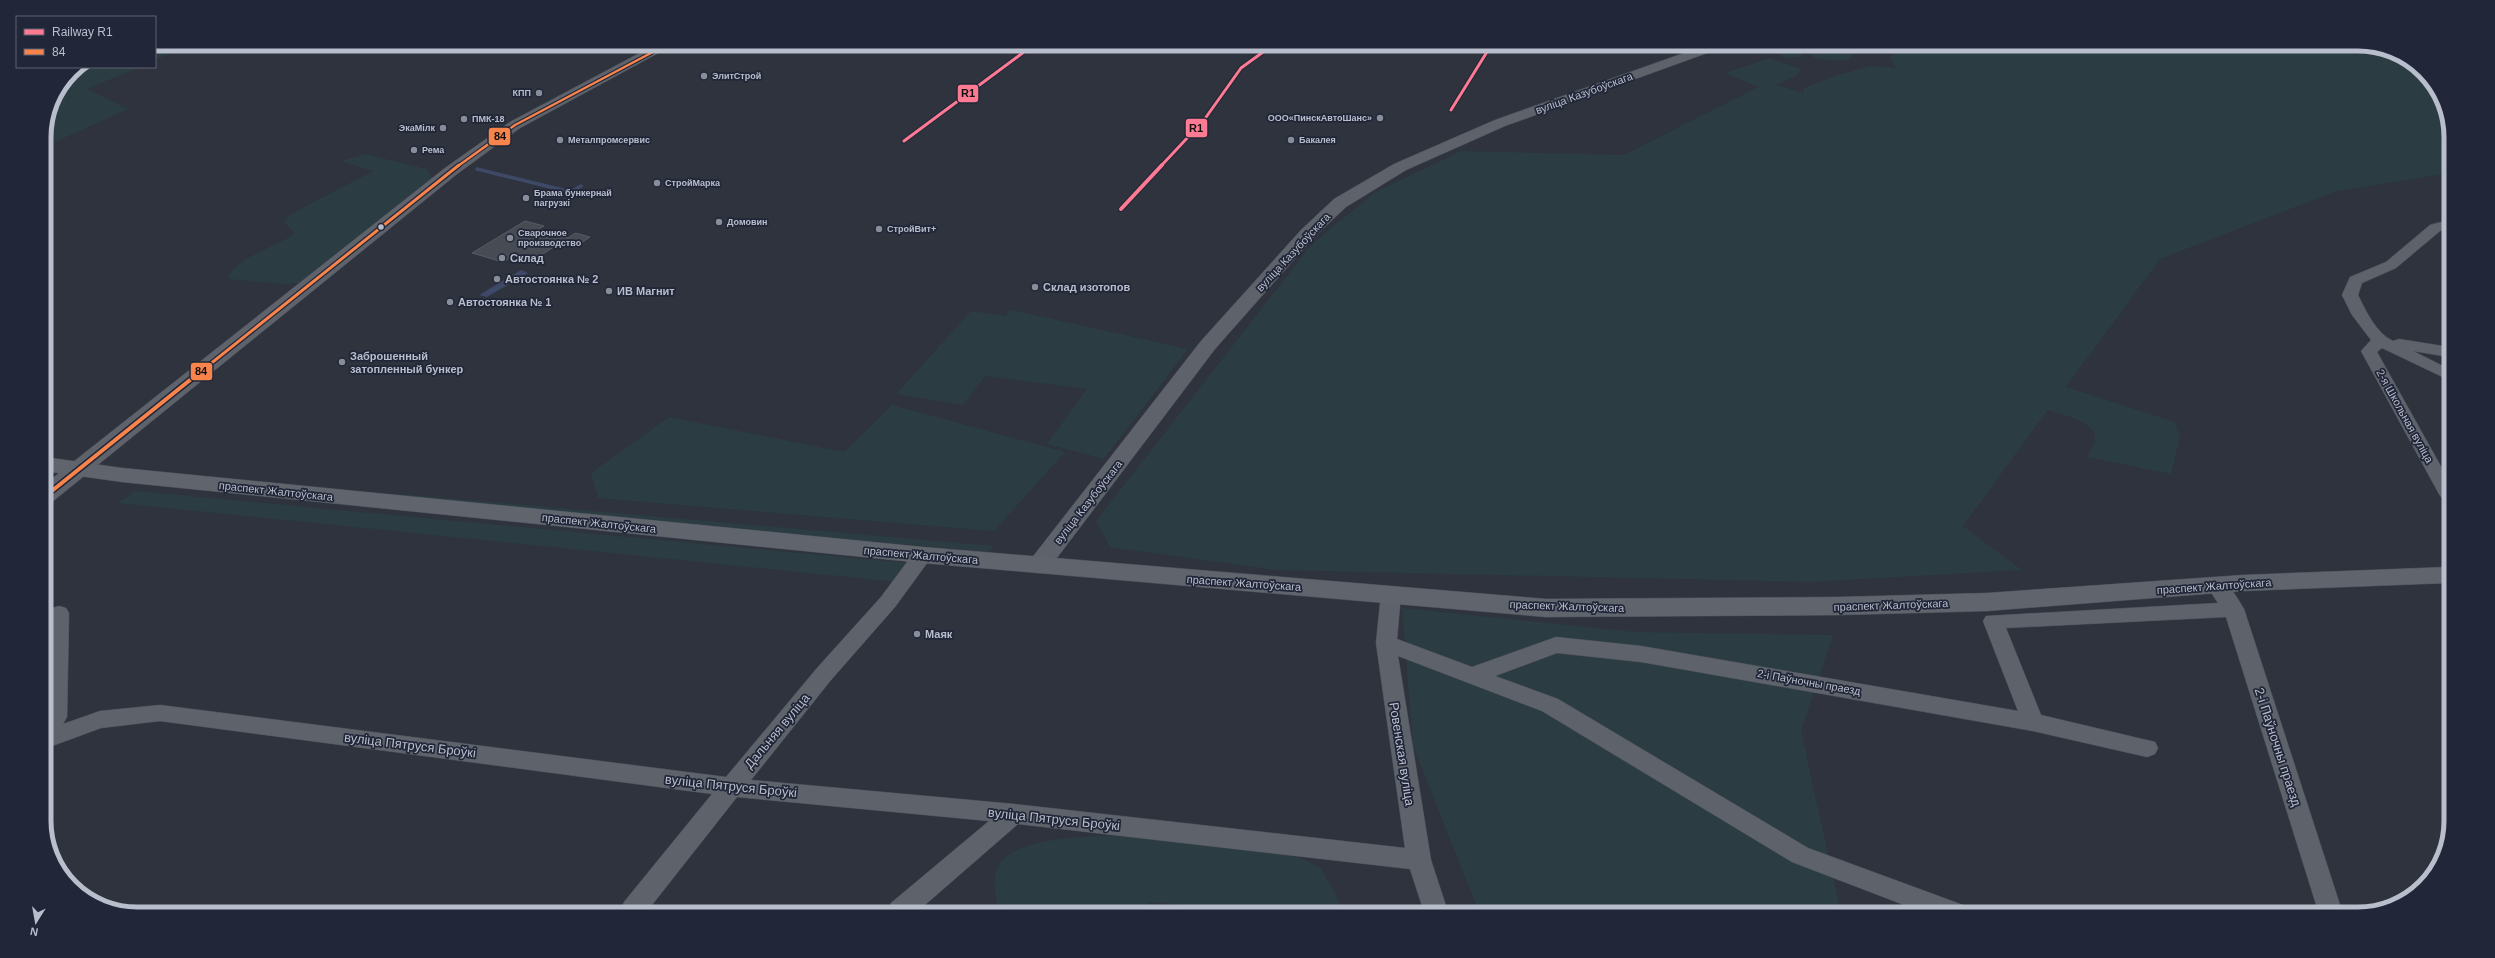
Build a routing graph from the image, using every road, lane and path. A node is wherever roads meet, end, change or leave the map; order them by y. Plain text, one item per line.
1 (655, 51) edge
2 (1706, 51) edge
3 (2444, 226) edge
4 (2380, 341) junction
5 (2444, 351) edge
6 (2444, 373) edge
7 (51, 465) edge
8 (79, 470) junction
9 (2444, 487) edge
10 (51, 492) edge
11 (923, 555) junction
12 (1039, 565) junction
13 (2444, 575) edge
14 (2216, 585) junction
15 (1391, 594) junction
16 (2234, 609) junction
17 (59, 613) dead end
18 (1386, 642) junction
19 (1473, 675) junction
20 (2033, 722) junction
21 (51, 727) edge
22 (51, 737) edge
23 (2147, 748) dead end
24 (730, 788) junction
25 (1014, 814) junction
26 (1419, 860) junction
27 (635, 907) edge
28 (905, 907) edge
29 (1434, 907) edge
30 (1938, 907) edge
31 (2329, 907) edge

1 - 8 street
2 - 12 street, вуліца Казубоўскага
3 - 4 street
4 - 5 street
4 - 6 street
4 - 9 street, 2-я Школьная вуліца
7 - 8 main road, праспект Жалтоўскага
8 - 10 street
8 - 11 main road, праспект Жалтоўскага
11 - 12 main road, праспект Жалтоўскага
11 - 24 street, Дальняя вуліца
12 - 15 main road, праспект Жалтоўскага
13 - 14 main road, праспект Жалтоўскага
14 - 15 main road, праспект Жалтоўскага
14 - 16 street, 2-і Паўночны праезд
15 - 18 street, Ровенская вуліца
16 - 20 street
16 - 31 street, 2-і Паўночны праезд
17 - 21 street, вуліца Пятруся Броўкі
18 - 19 street
18 - 26 street, Ровенская вуліца
19 - 20 street, 2-і Паўночны праезд
19 - 30 street
20 - 23 street, 2-і Паўночны праезд
22 - 24 street, вуліца Пятруся Броўкі
24 - 25 street, вуліца Пятруся Броўкі
24 - 27 street, Дальняя вуліца
25 - 26 street, вуліца Пятруся Броўкі
25 - 28 street
26 - 29 street, Ровенская вуліца

